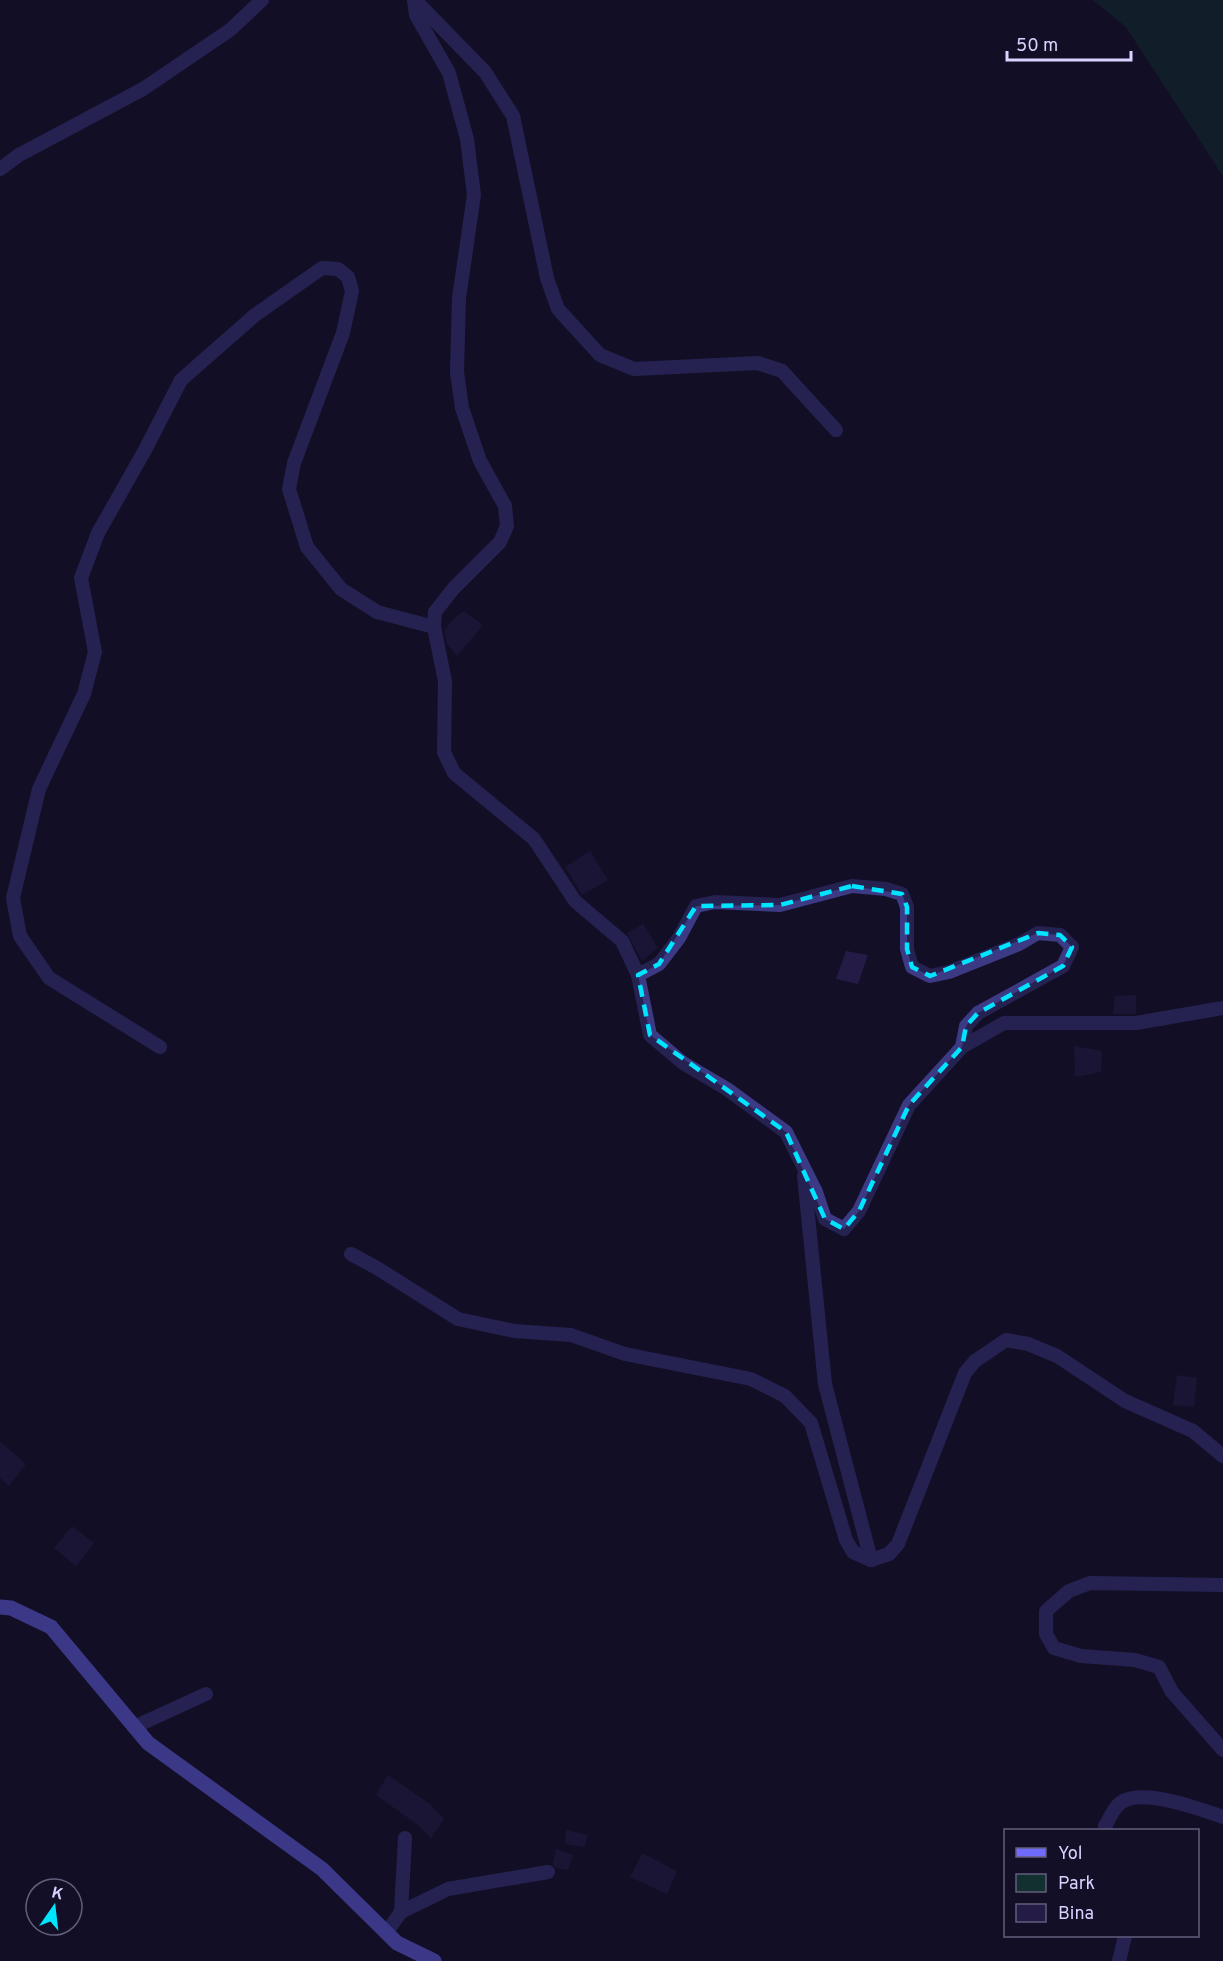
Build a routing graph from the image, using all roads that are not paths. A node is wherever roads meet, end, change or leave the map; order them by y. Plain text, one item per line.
1 (262, 0) edge
2 (415, 0) edge
3 (0, 170) edge
4 (836, 430) dead end
5 (434, 627) junction
6 (638, 975) junction
7 (1223, 1008) edge
8 (160, 1047) dead end
9 (962, 1047) junction
10 (802, 1165) junction
11 (351, 1254) dead end
12 (1223, 1456) edge
13 (871, 1560) junction
14 (1223, 1584) edge
15 (0, 1607) edge
16 (206, 1694) dead end
17 (134, 1727) junction
18 (1223, 1750) edge
19 (1223, 1817) edge
20 (1106, 1829) edge
21 (405, 1838) dead end
22 (548, 1872) dead end
23 (401, 1912) junction
24 (386, 1933) junction
25 (1125, 1937) edge
26 (434, 1961) edge
27 (1119, 1961) edge

1 - 3 street
2 - 4 street
2 - 5 street
5 - 6 street
5 - 8 street
6 - 9 street
6 - 10 street
7 - 9 street
9 - 10 street
10 - 13 street
11 - 13 street
12 - 13 street
14 - 18 street
15 - 17 street
16 - 17 street
17 - 24 street
19 - 20 street
21 - 23 street
22 - 23 street
23 - 24 street
24 - 26 street
25 - 27 street

